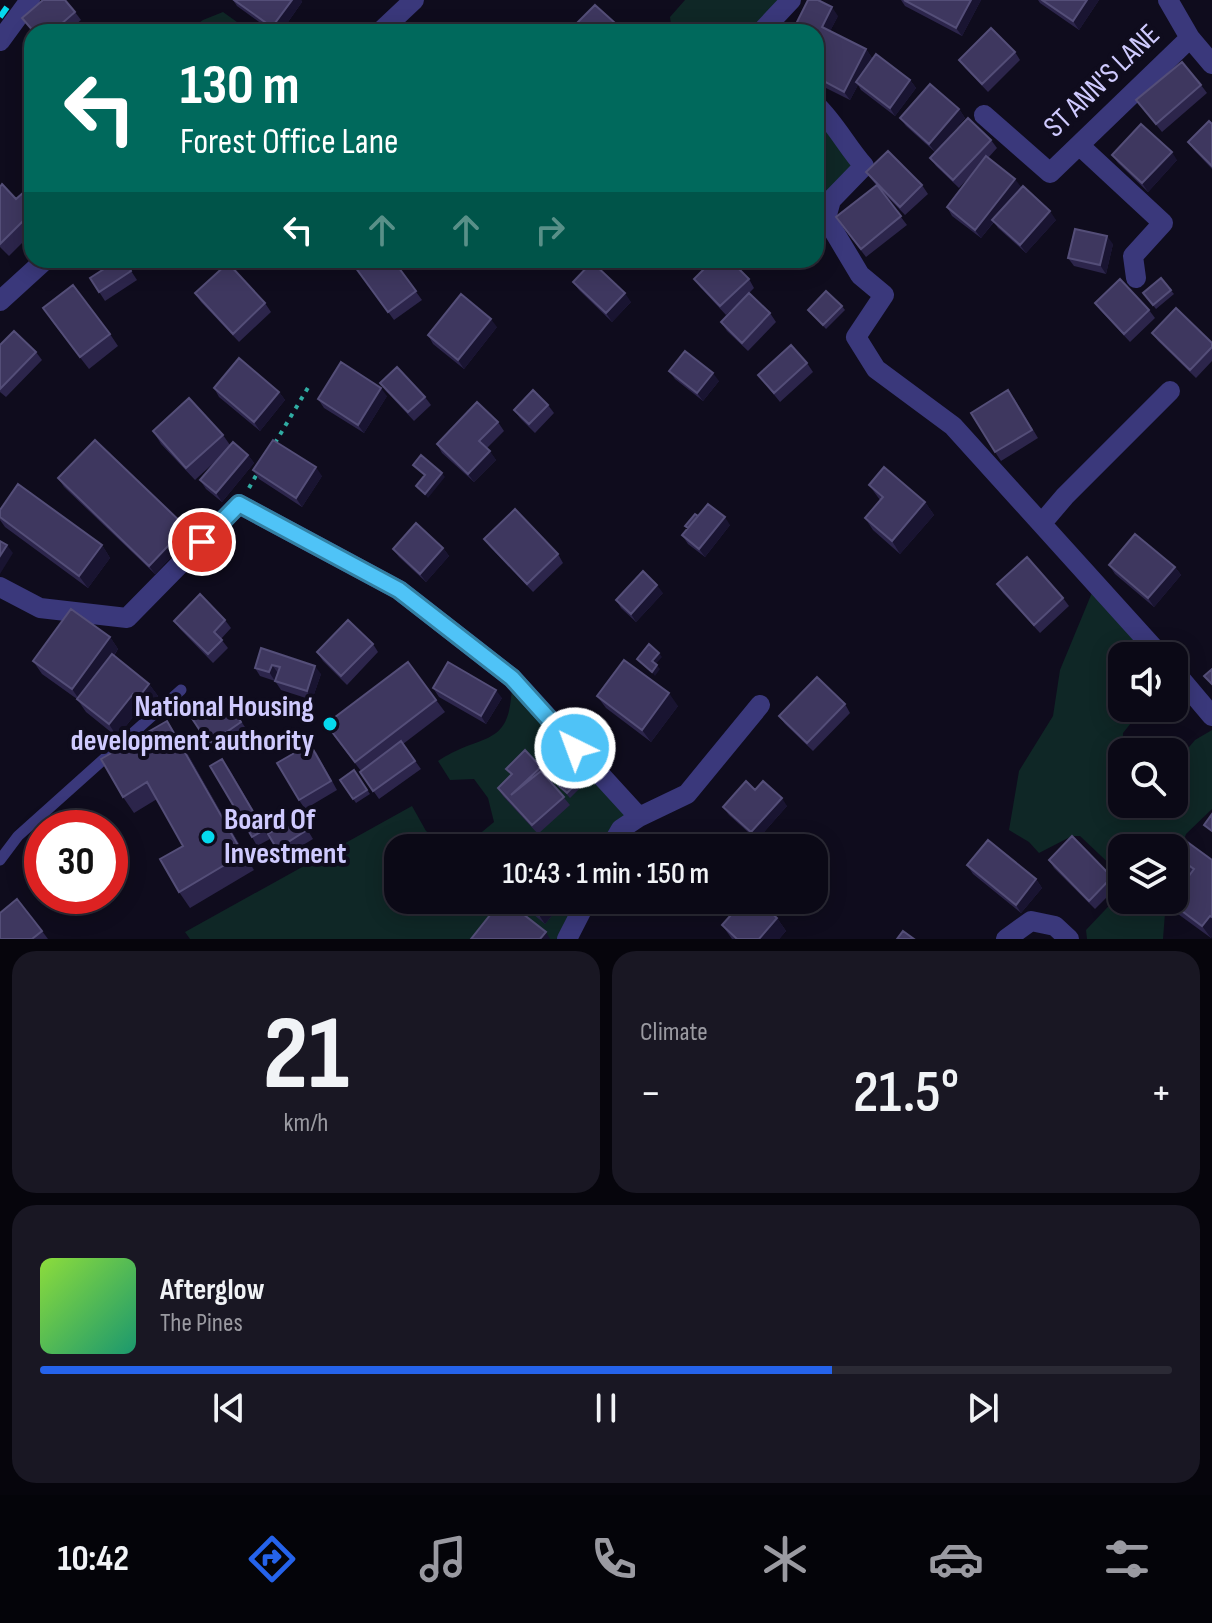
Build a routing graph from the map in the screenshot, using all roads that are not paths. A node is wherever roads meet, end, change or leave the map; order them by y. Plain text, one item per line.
1 (30, 0) edge
2 (414, 0) edge
3 (791, 0) edge
4 (1168, 0) edge
5 (388, 24) edge
6 (768, 24) edge
7 (1190, 38) junction
8 (0, 41) edge
9 (1212, 64) edge
10 (824, 113) edge
11 (984, 115) dead end
12 (1079, 145) junction
13 (36, 268) edge
14 (1136, 278) dead end
15 (0, 301) edge
16 (1170, 391) dead end
17 (1042, 523) junction
18 (0, 587) edge
19 (1148, 642) edge
20 (1188, 688) edge
21 (181, 690) dead end
22 (760, 705) dead end
23 (1212, 716) edge
24 (639, 817) junction
25 (618, 834) edge
26 (0, 860) edge
27 (580, 914) edge
28 (567, 939) edge
29 (1006, 939) edge
30 (1069, 939) edge

1 - 8 street
2 - 5 street
3 - 6 street
4 - 7 street
7 - 9 street
7 - 12 street, ST ANN'S LANE
10 - 17 street
11 - 12 street, ST ANN'S LANE
12 - 14 street
13 - 15 street
16 - 17 street
17 - 19 street
18 - 24 street
20 - 23 street
21 - 26 lane
22 - 24 street
24 - 25 street
27 - 28 street
29 - 30 street

